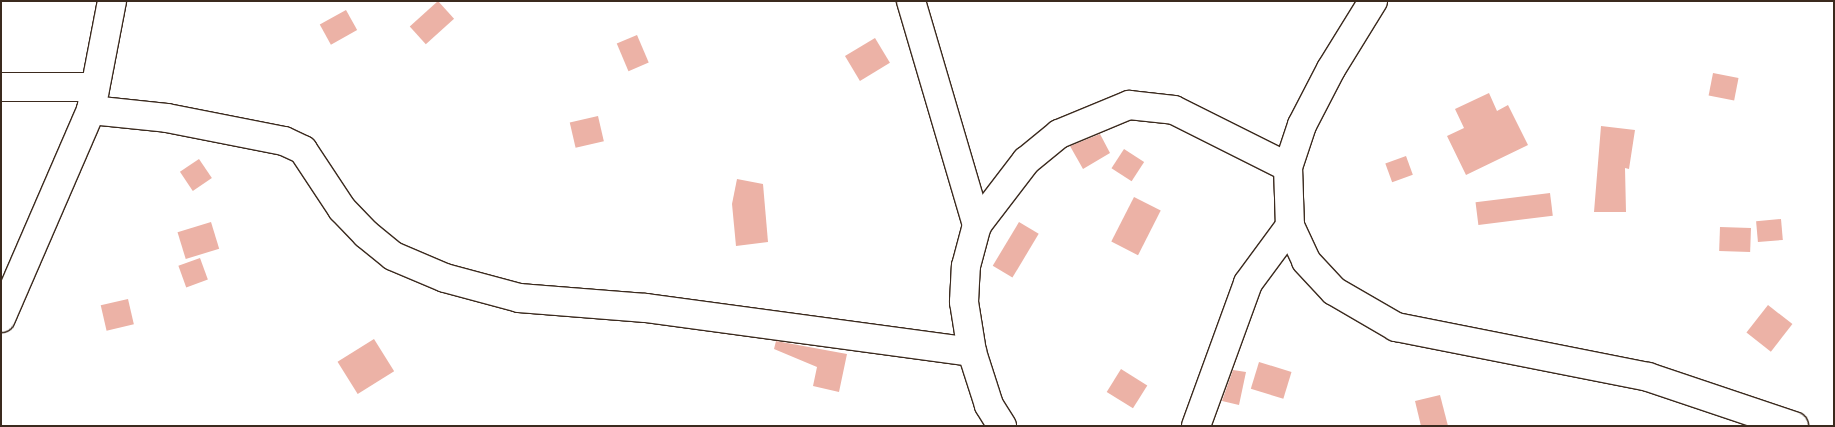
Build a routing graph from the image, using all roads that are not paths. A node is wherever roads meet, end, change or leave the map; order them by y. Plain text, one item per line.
1 (112, 1) edge
2 (911, 1) edge
3 (1373, 1) edge
4 (1, 87) edge
5 (93, 98) junction
6 (1288, 167) junction
7 (977, 225) junction
8 (1290, 226) junction
9 (1, 318) edge
10 (972, 352) junction
11 (1002, 426) edge
12 (1196, 426) edge
13 (1794, 426) edge

1 - 5 street
2 - 7 street
3 - 6 street
4 - 5 street
5 - 9 street
5 - 10 street
6 - 7 street
6 - 8 street
7 - 10 street
8 - 12 street
8 - 13 street
10 - 11 street

